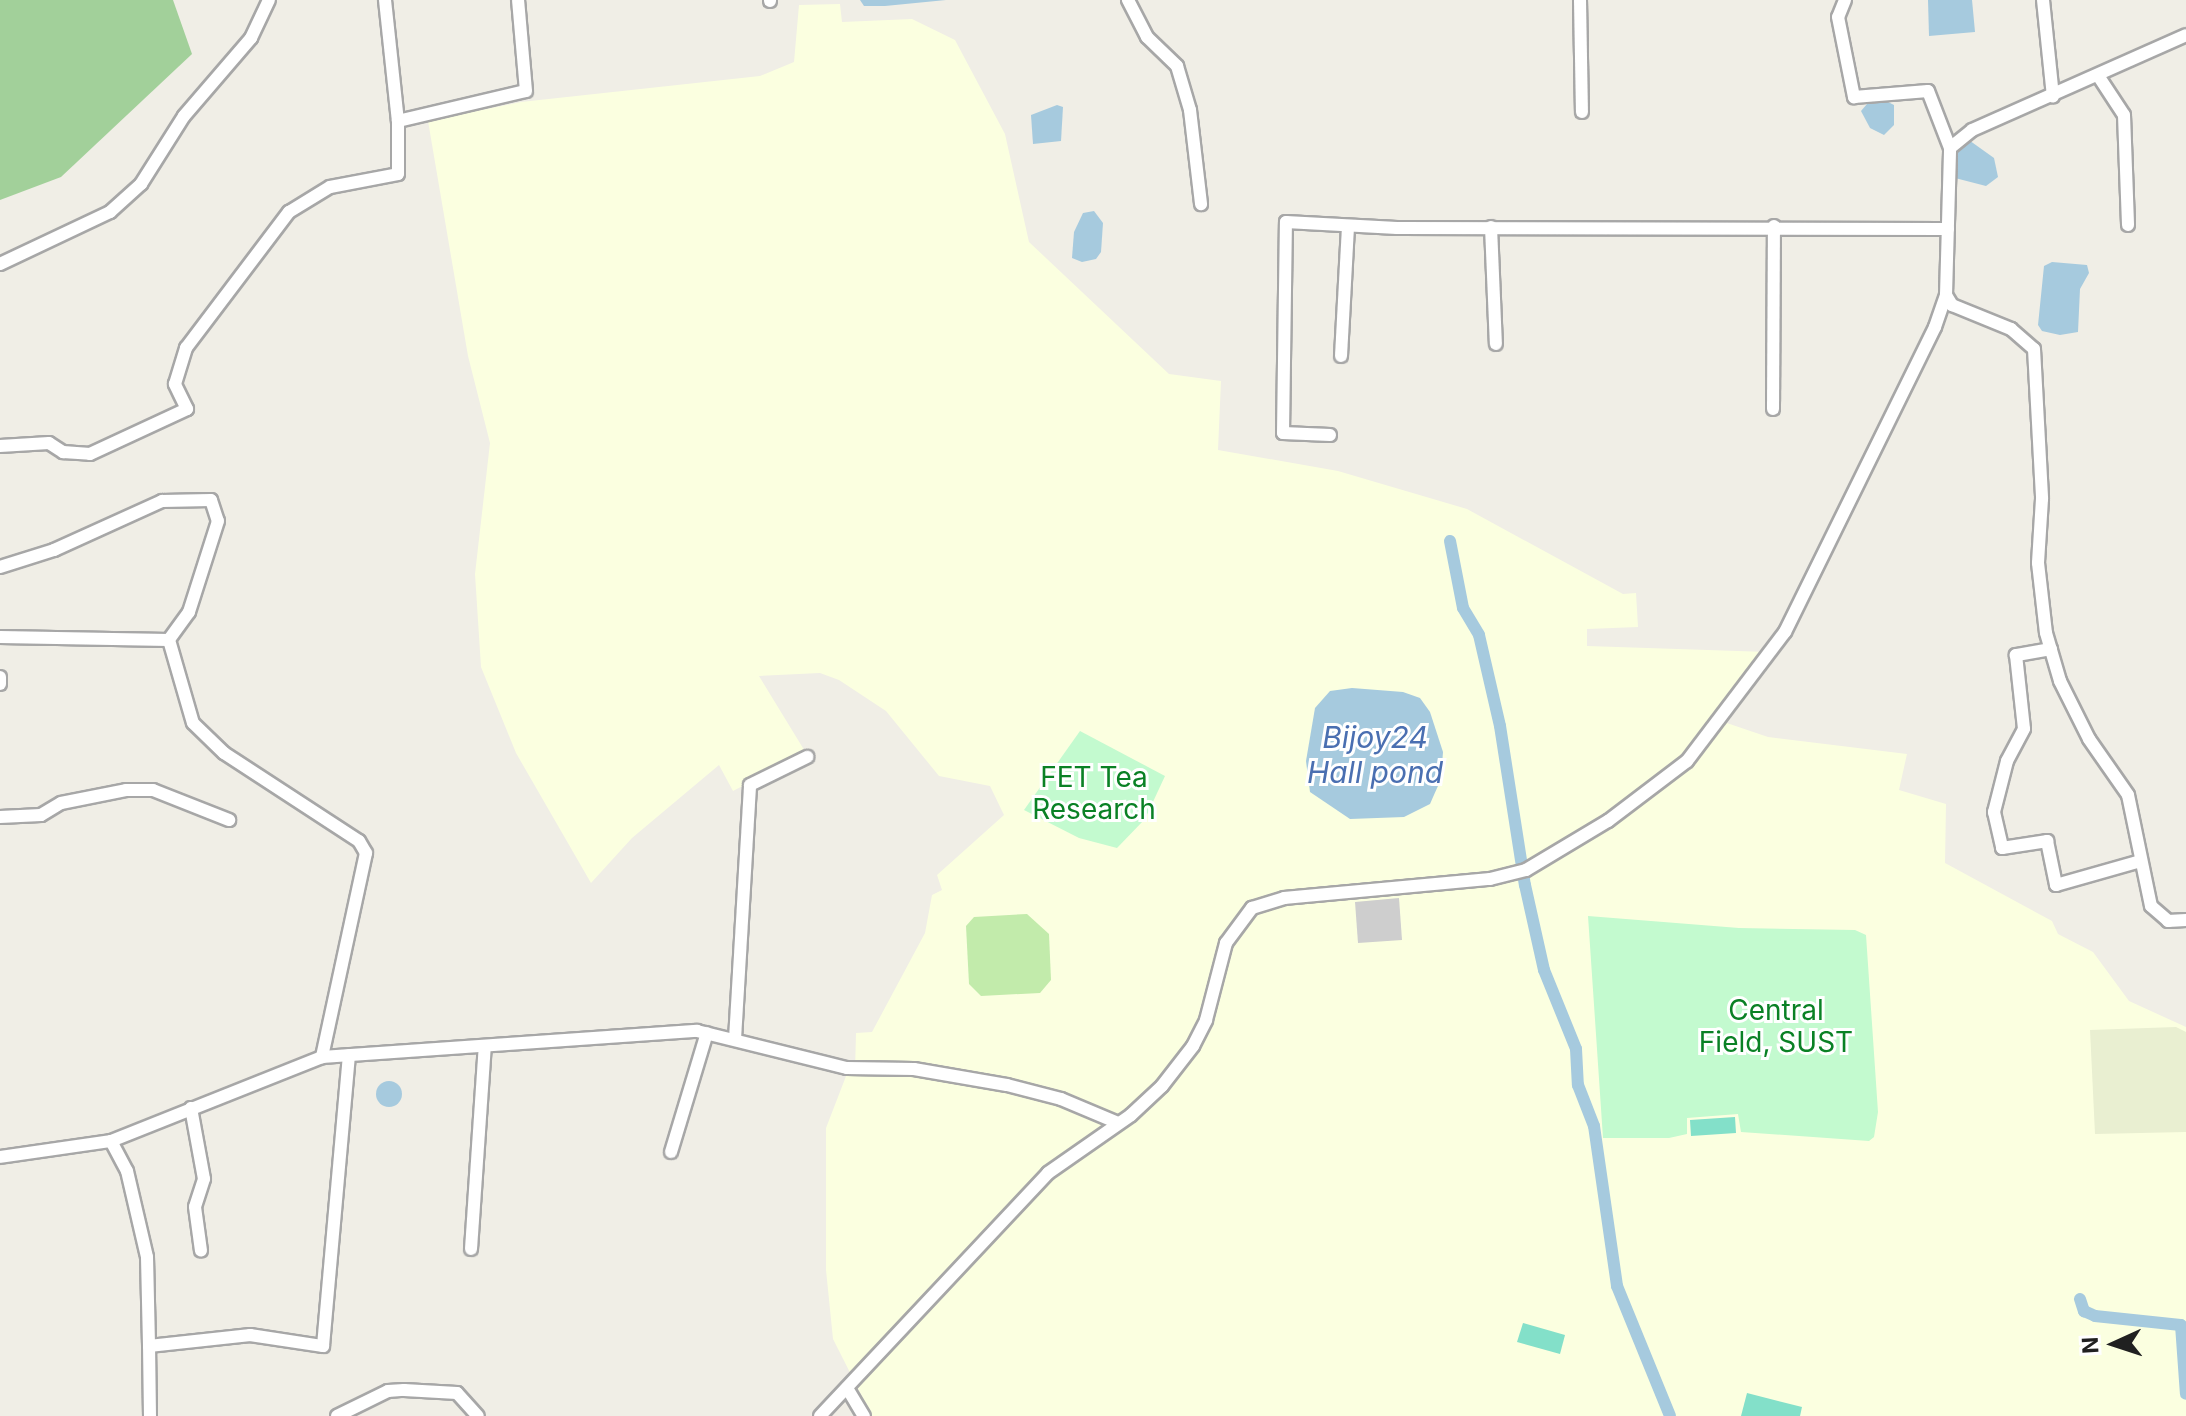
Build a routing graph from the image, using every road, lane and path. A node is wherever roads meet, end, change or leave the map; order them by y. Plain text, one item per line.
1 (269, 0) edge
2 (385, 0) edge
3 (518, 0) edge
4 (1128, 0) edge
5 (1580, 0) edge
6 (1845, 0) edge
7 (2043, 0) edge
8 (2186, 35) edge
9 (2099, 77) junction
10 (2053, 96) junction
11 (1582, 112) dead end
12 (398, 121) junction
13 (1950, 148) junction
14 (1201, 204) dead end
15 (2128, 225) dead end
16 (1348, 226) junction
17 (1774, 226) junction
18 (1491, 227) junction
19 (1948, 229) junction
20 (0, 264) edge
21 (1946, 295) junction
22 (1496, 344) dead end
23 (1341, 356) dead end
24 (1773, 409) dead end
25 (1330, 435) dead end
26 (0, 446) edge
27 (0, 567) edge
28 (0, 637) edge
29 (169, 640) junction
30 (2051, 649) junction
31 (0, 677) edge
32 (0, 684) edge
33 (807, 757) dead end
34 (0, 817) edge
35 (229, 820) dead end
36 (2141, 861) junction
37 (2186, 920) edge
38 (707, 1033) junction
39 (735, 1039) junction
40 (485, 1046) junction
41 (349, 1055) junction
42 (322, 1057) junction
43 (191, 1108) junction
44 (1118, 1123) junction
45 (111, 1141) junction
46 (671, 1152) dead end
47 (0, 1157) edge
48 (471, 1249) dead end
49 (201, 1251) dead end
50 (149, 1346) junction
51 (847, 1388) junction
52 (150, 1416) edge
53 (337, 1416) edge
54 (478, 1416) edge
55 (820, 1416) edge
56 (864, 1416) edge

1 - 20 street
2 - 12 street
3 - 12 street
4 - 14 street
5 - 11 street
6 - 13 street
7 - 10 street
8 - 9 street
9 - 10 street
9 - 15 street
10 - 13 street
12 - 26 street
13 - 19 street
16 - 18 street
16 - 23 street
16 - 25 street
17 - 18 street
17 - 19 street
17 - 24 street
18 - 22 street
19 - 21 street
21 - 30 street
21 - 44 street
27 - 29 street
28 - 29 street
29 - 42 street
30 - 36 street
30 - 36 street
31 - 32 street
33 - 39 street
34 - 35 street
36 - 37 street
38 - 39 street
38 - 40 street
38 - 46 street
39 - 44 street
40 - 41 street
40 - 48 street
41 - 42 street
41 - 50 street
42 - 43 street
43 - 45 street
43 - 49 street
44 - 51 street
45 - 47 street
45 - 50 street
50 - 52 street
51 - 55 street
51 - 56 street
53 - 54 street

